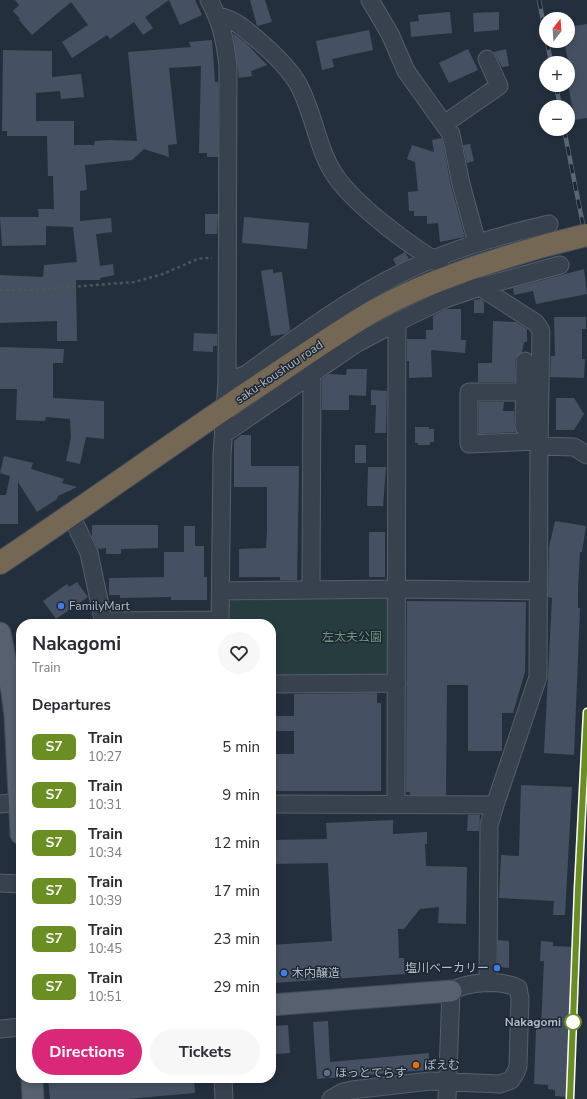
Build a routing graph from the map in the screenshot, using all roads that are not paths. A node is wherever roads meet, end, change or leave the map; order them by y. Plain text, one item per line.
1 (209, 0) edge
2 (370, 0) edge
3 (218, 16) junction
4 (487, 59) dead end
5 (444, 124) junction
6 (549, 224) dead end
7 (587, 235) edge
8 (587, 240) edge
9 (477, 243) junction
10 (547, 245) junction
11 (437, 262) junction
12 (560, 265) dead end
13 (476, 285) junction
14 (397, 322) junction
15 (525, 361) dead end
16 (312, 372) junction
17 (227, 381) junction
18 (533, 392) junction
19 (226, 408) junction
20 (524, 427) dead end
21 (224, 434) junction
22 (539, 444) junction
23 (587, 455) edge
24 (71, 515) junction
25 (0, 563) edge
26 (397, 589) junction
27 (311, 590) junction
28 (221, 591) junction
29 (539, 591) junction
30 (103, 619) edge
31 (220, 619) edge
32 (0, 633) edge
33 (397, 683) junction
34 (276, 684) edge
35 (16, 708) edge
36 (16, 760) edge
37 (14, 803) edge
38 (276, 804) edge
39 (396, 804) junction
40 (495, 805) junction
41 (0, 883) edge
42 (16, 884) edge
43 (488, 983) junction
44 (451, 991) junction
45 (276, 1005) edge
46 (16, 1027) edge
47 (0, 1029) edge
48 (448, 1082) junction
49 (32, 1083) edge
50 (223, 1083) edge
51 (33, 1099) edge
52 (224, 1099) edge
53 (330, 1099) edge
54 (447, 1099) edge

1 - 3 street
2 - 5 street
3 - 11 street
3 - 17 street
4 - 5 street
5 - 9 street
6 - 9 street
7 - 10 highway, bridge
8 - 10 highway, saku-koushuu road, bridge
9 - 11 street
10 - 19 highway, saku-koushuu road
11 - 17 street
12 - 13 street
13 - 14 street
13 - 18 street
14 - 16 street
14 - 26 street
15 - 18 street
16 - 21 street
16 - 27 street
17 - 19 street
18 - 20 street
18 - 22 street
18 - 22 street
19 - 21 street
19 - 24 highway, saku-koushuu road
21 - 28 street
22 - 23 street
22 - 29 street
24 - 25 highway, saku-koushuu road
24 - 30 street
26 - 27 street
26 - 29 street
26 - 33 street
27 - 28 street
28 - 31 street
29 - 40 street
32 - 35 main road
33 - 34 street
33 - 39 street
36 - 37 main road
38 - 39 street
39 - 40 street
40 - 43 street
41 - 42 street
43 - 44 street
43 - 48 street
44 - 45 main road
44 - 48 street
46 - 47 street
48 - 53 street
48 - 54 street
49 - 51 main road
50 - 52 street

